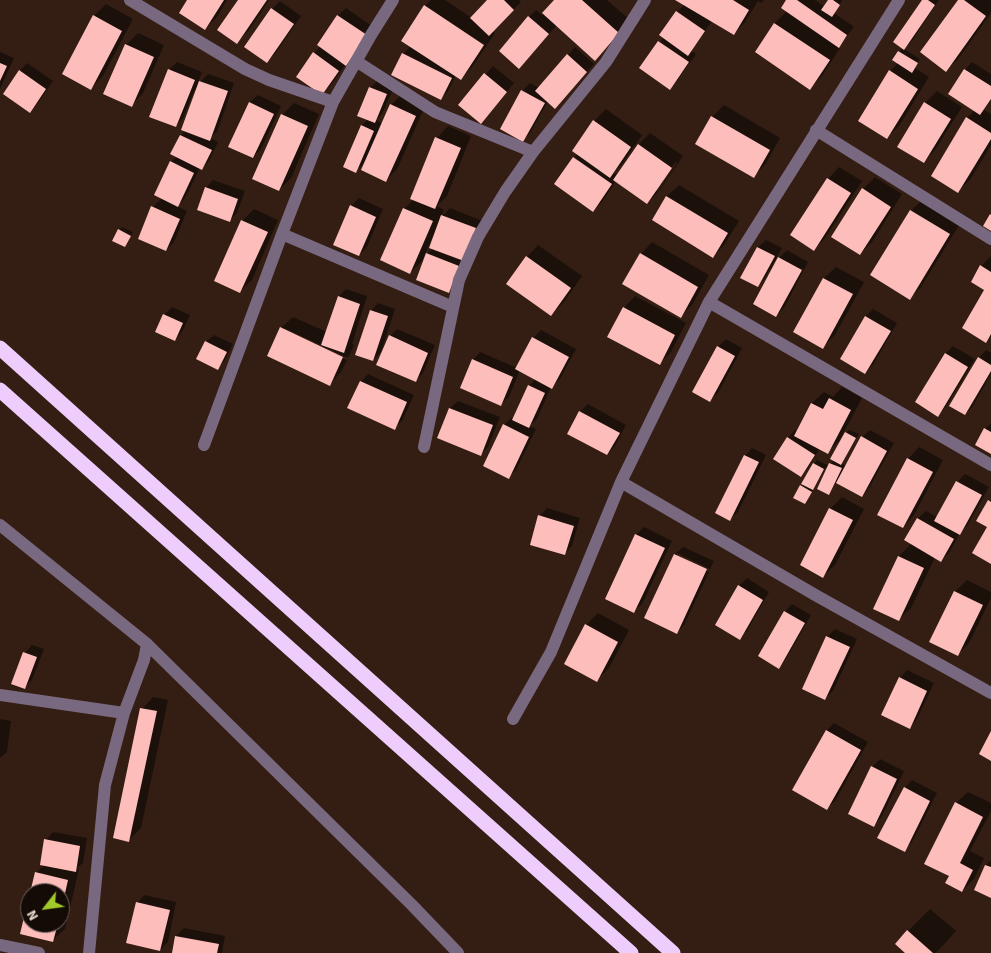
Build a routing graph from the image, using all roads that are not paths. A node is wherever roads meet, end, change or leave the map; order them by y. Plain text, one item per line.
1 (130, 0) edge
2 (393, 0) edge
3 (645, 0) edge
4 (899, 0) edge
5 (356, 61) junction
6 (333, 102) junction
7 (816, 130) junction
8 (533, 152) junction
9 (282, 234) junction
10 (991, 239) edge
11 (709, 302) junction
12 (453, 307) junction
13 (0, 348) edge
14 (0, 390) edge
15 (204, 445) dead end
16 (424, 447) dead end
17 (991, 466) edge
18 (621, 482) junction
19 (0, 525) edge
20 (147, 644) junction
21 (991, 693) edge
22 (0, 695) edge
23 (124, 713) junction
24 (513, 719) dead end
25 (0, 945) edge
26 (39, 953) edge
27 (89, 953) edge
28 (458, 953) edge
29 (631, 953) edge
30 (673, 953) edge

1 - 6 street
2 - 5 street
3 - 8 street
4 - 7 street
5 - 6 street
5 - 8 street
6 - 9 street
7 - 10 street
7 - 11 street
8 - 12 street
9 - 12 street
9 - 15 street
11 - 17 street
11 - 18 street
12 - 16 street
13 - 30 highway
14 - 29 highway
18 - 21 street
18 - 24 street
19 - 20 street
20 - 23 street
20 - 28 street
22 - 23 street
23 - 27 street
25 - 26 street

